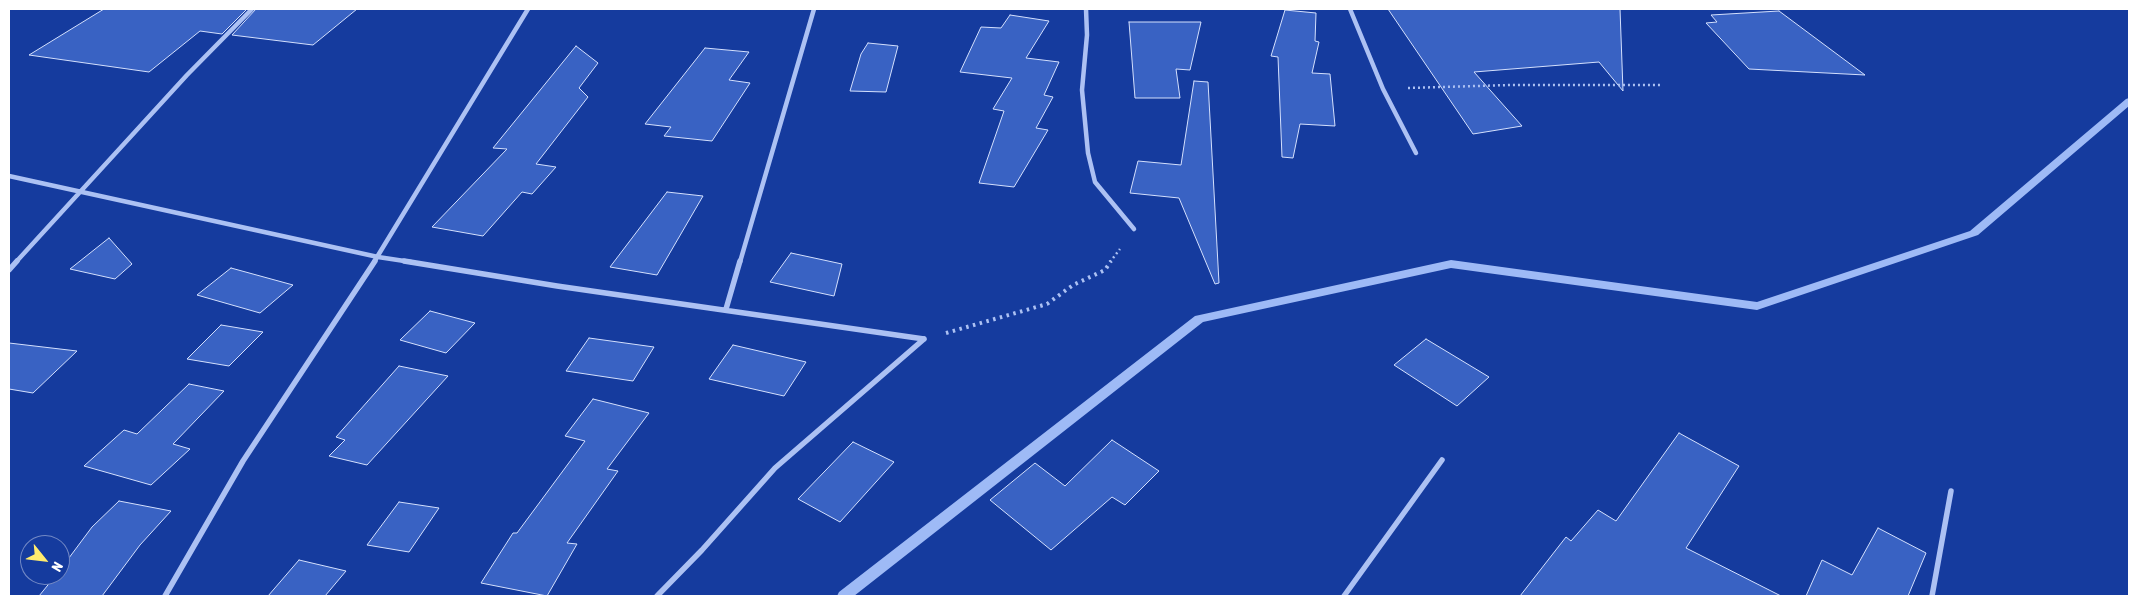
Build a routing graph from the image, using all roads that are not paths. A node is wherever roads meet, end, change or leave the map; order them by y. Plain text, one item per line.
1 (252, 9) edge
2 (528, 9) edge
3 (814, 9) edge
4 (1086, 9) edge
5 (1350, 9) edge
6 (1416, 153) dead end
7 (9, 176) edge
8 (81, 191) junction
9 (1134, 229) road end
10 (378, 257) junction
11 (9, 270) edge
12 (726, 309) junction
13 (1442, 460) dead end
14 (1951, 491) dead end
15 (166, 596) edge
16 (657, 596) edge
17 (1344, 596) edge
18 (1932, 596) edge

1 - 8 street
2 - 10 street
3 - 12 street
4 - 9 street
5 - 6 street
7 - 8 street
8 - 10 street
8 - 11 street
10 - 12 street
10 - 15 street
12 - 16 street
13 - 17 street
14 - 18 street

